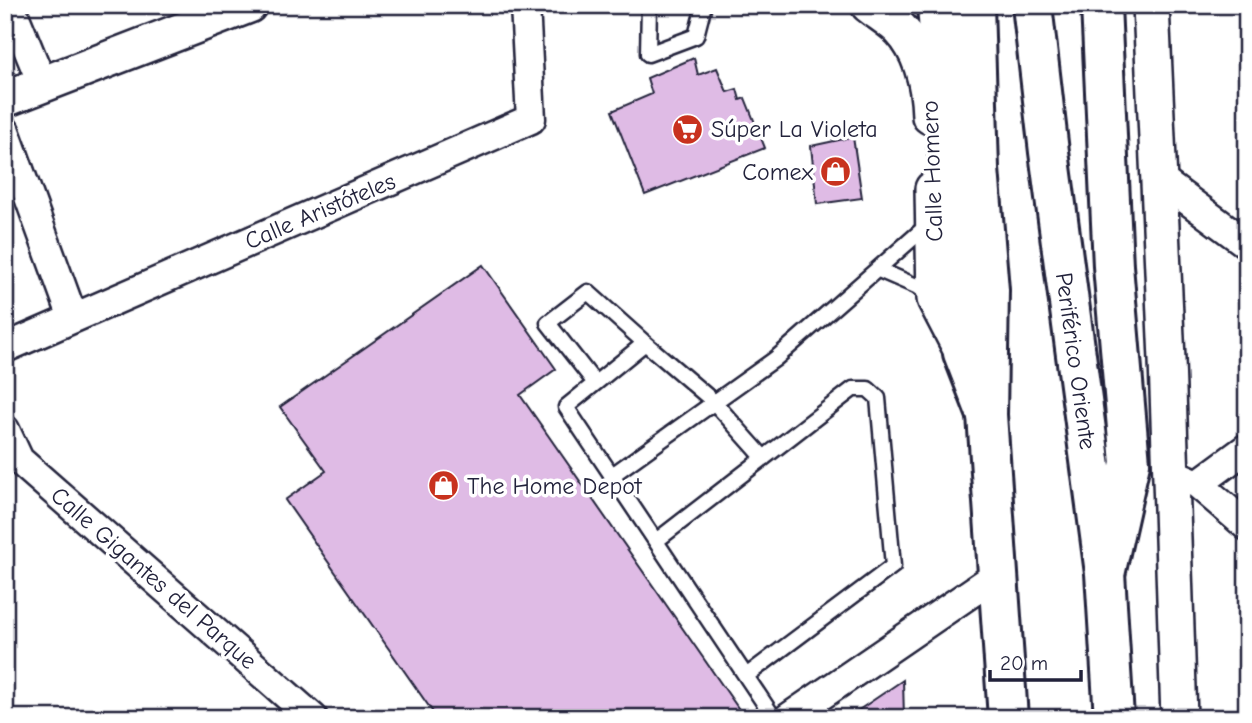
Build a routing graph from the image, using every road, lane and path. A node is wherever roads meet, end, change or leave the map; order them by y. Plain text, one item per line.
1 (10, 5) edge
2 (249, 5) edge
3 (525, 5) edge
4 (649, 5) edge
5 (704, 5) edge
6 (869, 5) edge
7 (937, 5) edge
8 (974, 5) edge
9 (1032, 5) edge
10 (1101, 5) edge
11 (1151, 5) edge
12 (42, 83) junction
13 (5, 99) edge
14 (5, 131) edge
15 (1158, 178) junction
16 (935, 219) junction
17 (1247, 244) edge
18 (879, 270) junction
19 (935, 299) junction
20 (74, 318) junction
21 (645, 343) junction
22 (5, 348) edge
23 (963, 353) junction
24 (1167, 360) junction
25 (595, 383) junction
26 (713, 401) junction
27 (987, 415) junction
28 (5, 430) edge
29 (1247, 448) edge
30 (764, 458) junction
31 (1130, 463) junction
32 (611, 476) junction
33 (1184, 478) junction
34 (1247, 526) edge
35 (656, 541) junction
36 (1105, 573) junction
37 (997, 575) junction
38 (746, 676) junction
39 (313, 718) edge
40 (774, 718) edge
41 (788, 718) edge
42 (1008, 718) edge
43 (1114, 718) edge
44 (1179, 718) edge

1 - 12 street
2 - 12 street
3 - 20 street, Calle Aristóteles
4 - 5 lane
6 - 16 street, Calle Homero
7 - 23 main road
8 - 27 main road
9 - 36 main road, Periférico Oriente
10 - 31 main road
11 - 15 street
12 - 13 street
14 - 20 street
15 - 17 street
15 - 24 street
16 - 18 lane
16 - 19 street, Calle Homero
18 - 19 lane
18 - 26 lane
19 - 23 street, Calle Homero
20 - 22 street, Calle Aristóteles
21 - 25 lane
21 - 25 lane
21 - 26 lane
23 - 27 main road
24 - 31 street
24 - 33 street
25 - 32 lane
26 - 30 lane
26 - 32 lane
27 - 37 main road
28 - 39 street, Calle Gigantes del Parque
29 - 33 street
30 - 35 lane
30 - 38 lane
31 - 36 main road
32 - 35 lane
33 - 34 street
33 - 44 street
35 - 38 lane
36 - 43 main road, Periférico Oriente
37 - 41 street
37 - 42 main road
38 - 40 lane

